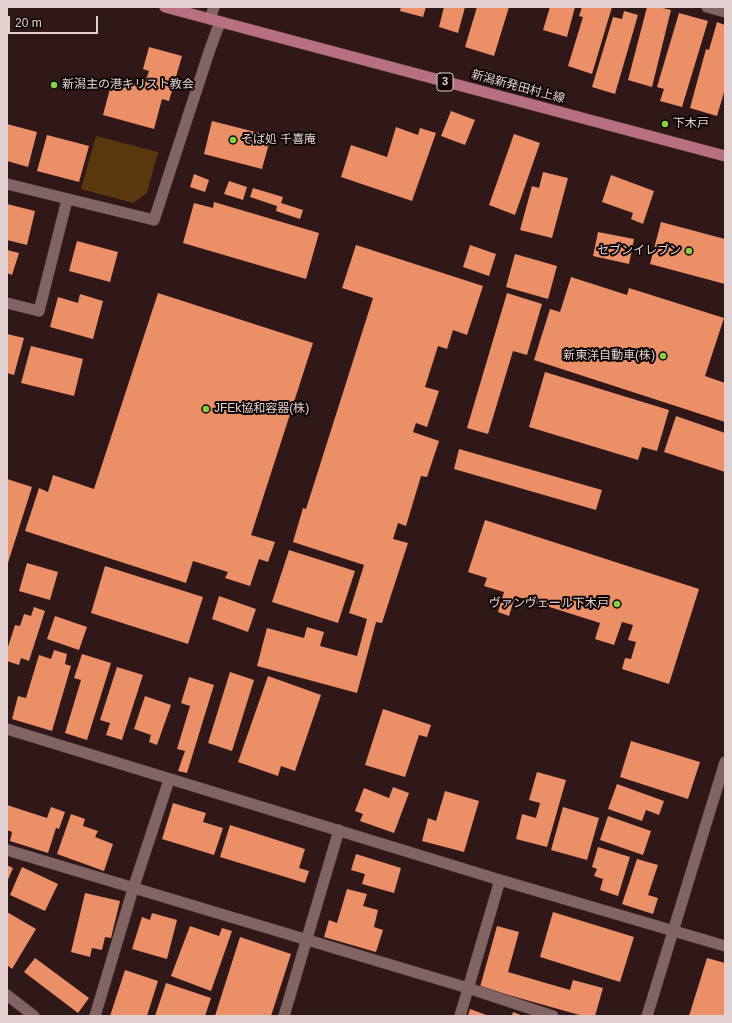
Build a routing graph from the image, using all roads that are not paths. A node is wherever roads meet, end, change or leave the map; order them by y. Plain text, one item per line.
1 (165, 7) edge
2 (214, 7) edge
3 (707, 7) edge
4 (725, 12) edge
5 (215, 20) junction
6 (725, 156) edge
7 (7, 184) edge
8 (67, 200) junction
9 (7, 303) edge
10 (7, 730) edge
11 (725, 762) edge
12 (169, 780) junction
13 (339, 830) junction
14 (7, 850) edge
15 (500, 880) junction
16 (133, 889) junction
17 (674, 931) junction
18 (307, 940) junction
19 (725, 946) edge
20 (468, 988) junction
21 (7, 995) edge
22 (34, 1016) edge
23 (95, 1016) edge
24 (284, 1016) edge
25 (460, 1016) edge
26 (553, 1016) edge
27 (647, 1016) edge

1 - 5 main road, 新潟新発田村上線 / 3
2 - 5 street
3 - 4 street
5 - 6 main road, 新潟新発田村上線 / 3
5 - 8 street
7 - 8 street
8 - 9 street
10 - 12 street
11 - 17 street
12 - 13 street
12 - 16 street
13 - 15 street
13 - 18 street
14 - 16 street
15 - 17 street
15 - 20 street
16 - 18 street
16 - 23 street
17 - 19 street
17 - 27 street
18 - 20 street
18 - 24 street
20 - 25 street
20 - 26 street
21 - 22 street

